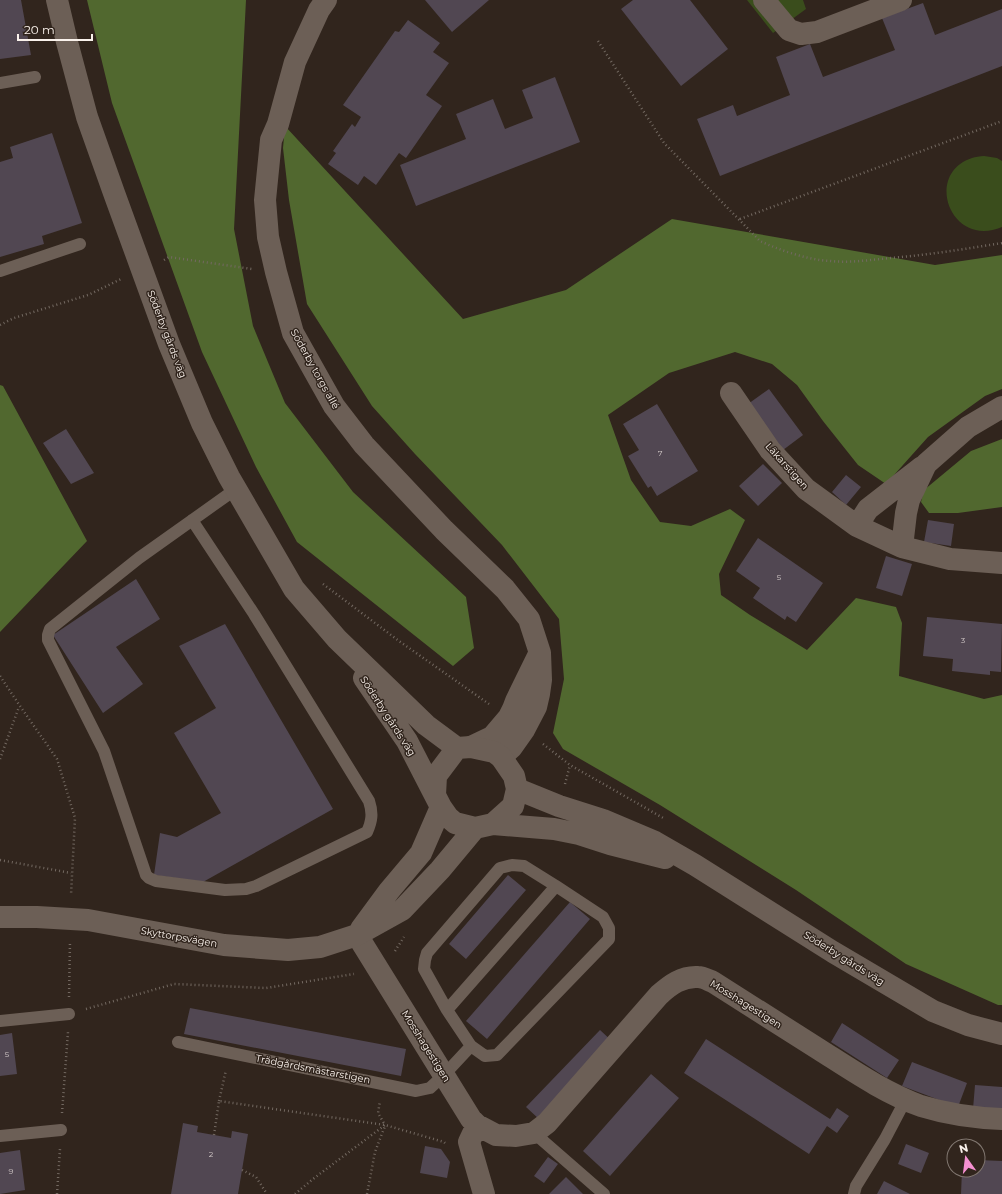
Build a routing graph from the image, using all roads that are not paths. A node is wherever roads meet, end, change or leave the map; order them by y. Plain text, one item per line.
1 (57, 0) edge
2 (326, 0) edge
3 (764, 0) edge
4 (901, 0) edge
5 (35, 77) dead end
6 (0, 83) edge
7 (80, 244) dead end
8 (0, 271) edge
9 (731, 393) dead end
10 (1002, 407) edge
11 (926, 464) junction
12 (236, 489) junction
13 (192, 520) junction
14 (857, 526) junction
15 (902, 547) junction
16 (1002, 563) edge
17 (337, 639) junction
18 (516, 724) junction
19 (464, 747) junction
20 (501, 757) junction
21 (517, 789) junction
22 (438, 801) junction
23 (484, 826) junction
24 (695, 865) junction
25 (556, 886) junction
26 (0, 917) edge
27 (357, 935) junction
28 (447, 1010) junction
29 (69, 1014) road end
30 (0, 1021) edge
31 (1002, 1034) edge
32 (178, 1042) dead end
33 (471, 1046) junction
34 (444, 1075) junction
35 (906, 1099) junction
36 (1002, 1119) edge
37 (477, 1125) junction
38 (61, 1130) road end
39 (534, 1133) junction
40 (0, 1136) edge
41 (484, 1194) edge
42 (604, 1194) edge
43 (854, 1194) edge

1 - 12 street, Söderby gårds väg
2 - 18 street, Söderby torgs allé
3 - 4 street
5 - 6 lane
7 - 8 lane
9 - 14 street, Läkarstigen
10 - 11 street
11 - 14 street
11 - 15 street
12 - 13 lane
12 - 17 street, Söderby gårds väg
13 - 13 lane
14 - 15 street, Läkarstigen
15 - 16 street, Läkarstigen
17 - 19 street, Söderby gårds väg
17 - 22 street, Söderby gårds väg
18 - 19 street, Söderby torgs allé
18 - 20 street, Söderby torgs allé
19 - 20 street
19 - 22 street
20 - 21 street
21 - 23 street
21 - 24 street, Söderby gårds väg
22 - 23 street
22 - 27 street
23 - 24 street, Söderby gårds väg
23 - 27 street, Skyttorpsvägen
24 - 31 street, Söderby gårds väg
25 - 28 lane
25 - 28 lane
25 - 33 lane
26 - 27 street, Skyttorpsvägen
27 - 34 street, Mosshagestigen
28 - 33 lane
29 - 30 lane
32 - 34 lane, Trädgårdsmästarstigen
33 - 34 lane, Trädgårdsmästarstigen
34 - 37 street, Mosshagestigen
35 - 36 street, Mosshagestigen
35 - 39 street, Mosshagestigen
35 - 43 lane
37 - 39 street, Mosshagestigen
37 - 41 street
38 - 40 lane
39 - 42 lane

